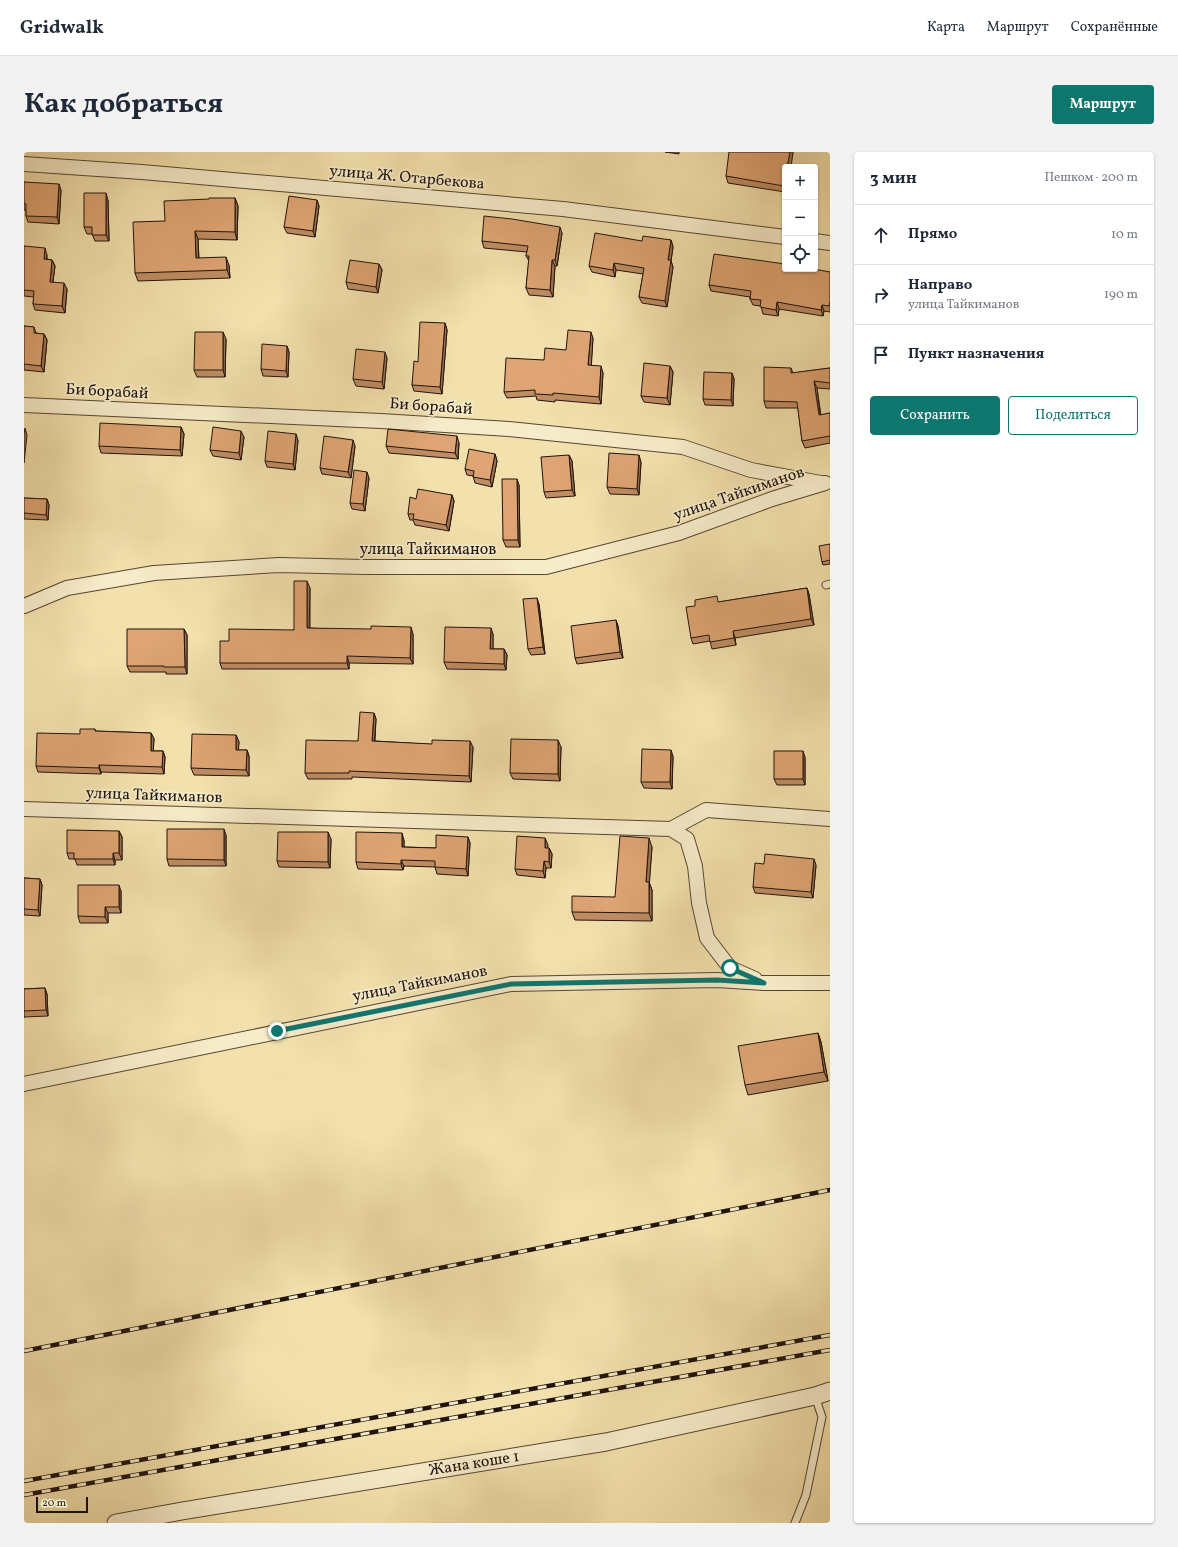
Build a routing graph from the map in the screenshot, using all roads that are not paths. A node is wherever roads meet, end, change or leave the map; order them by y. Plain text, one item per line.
1 (24, 164) edge
2 (782, 237) edge
3 (818, 241) edge
4 (830, 243) edge
5 (24, 405) edge
6 (828, 483) edge
7 (24, 606) edge
8 (24, 809) edge
9 (830, 819) edge
10 (671, 829) junction
11 (764, 983) junction
12 (830, 983) edge
13 (24, 1084) edge
14 (822, 1393) edge
15 (116, 1523) edge
16 (794, 1523) edge

1 - 2 street, улица Ж. Отарбекова
3 - 4 street
5 - 6 street, Би борабай
6 - 7 street, улица Тайкиманов
8 - 10 street, улица Тайкиманов
9 - 10 street
10 - 11 street
11 - 12 street, улица Тайкиманов
11 - 13 street, улица Тайкиманов
14 - 15 street, Жана коше 1
14 - 16 lane

